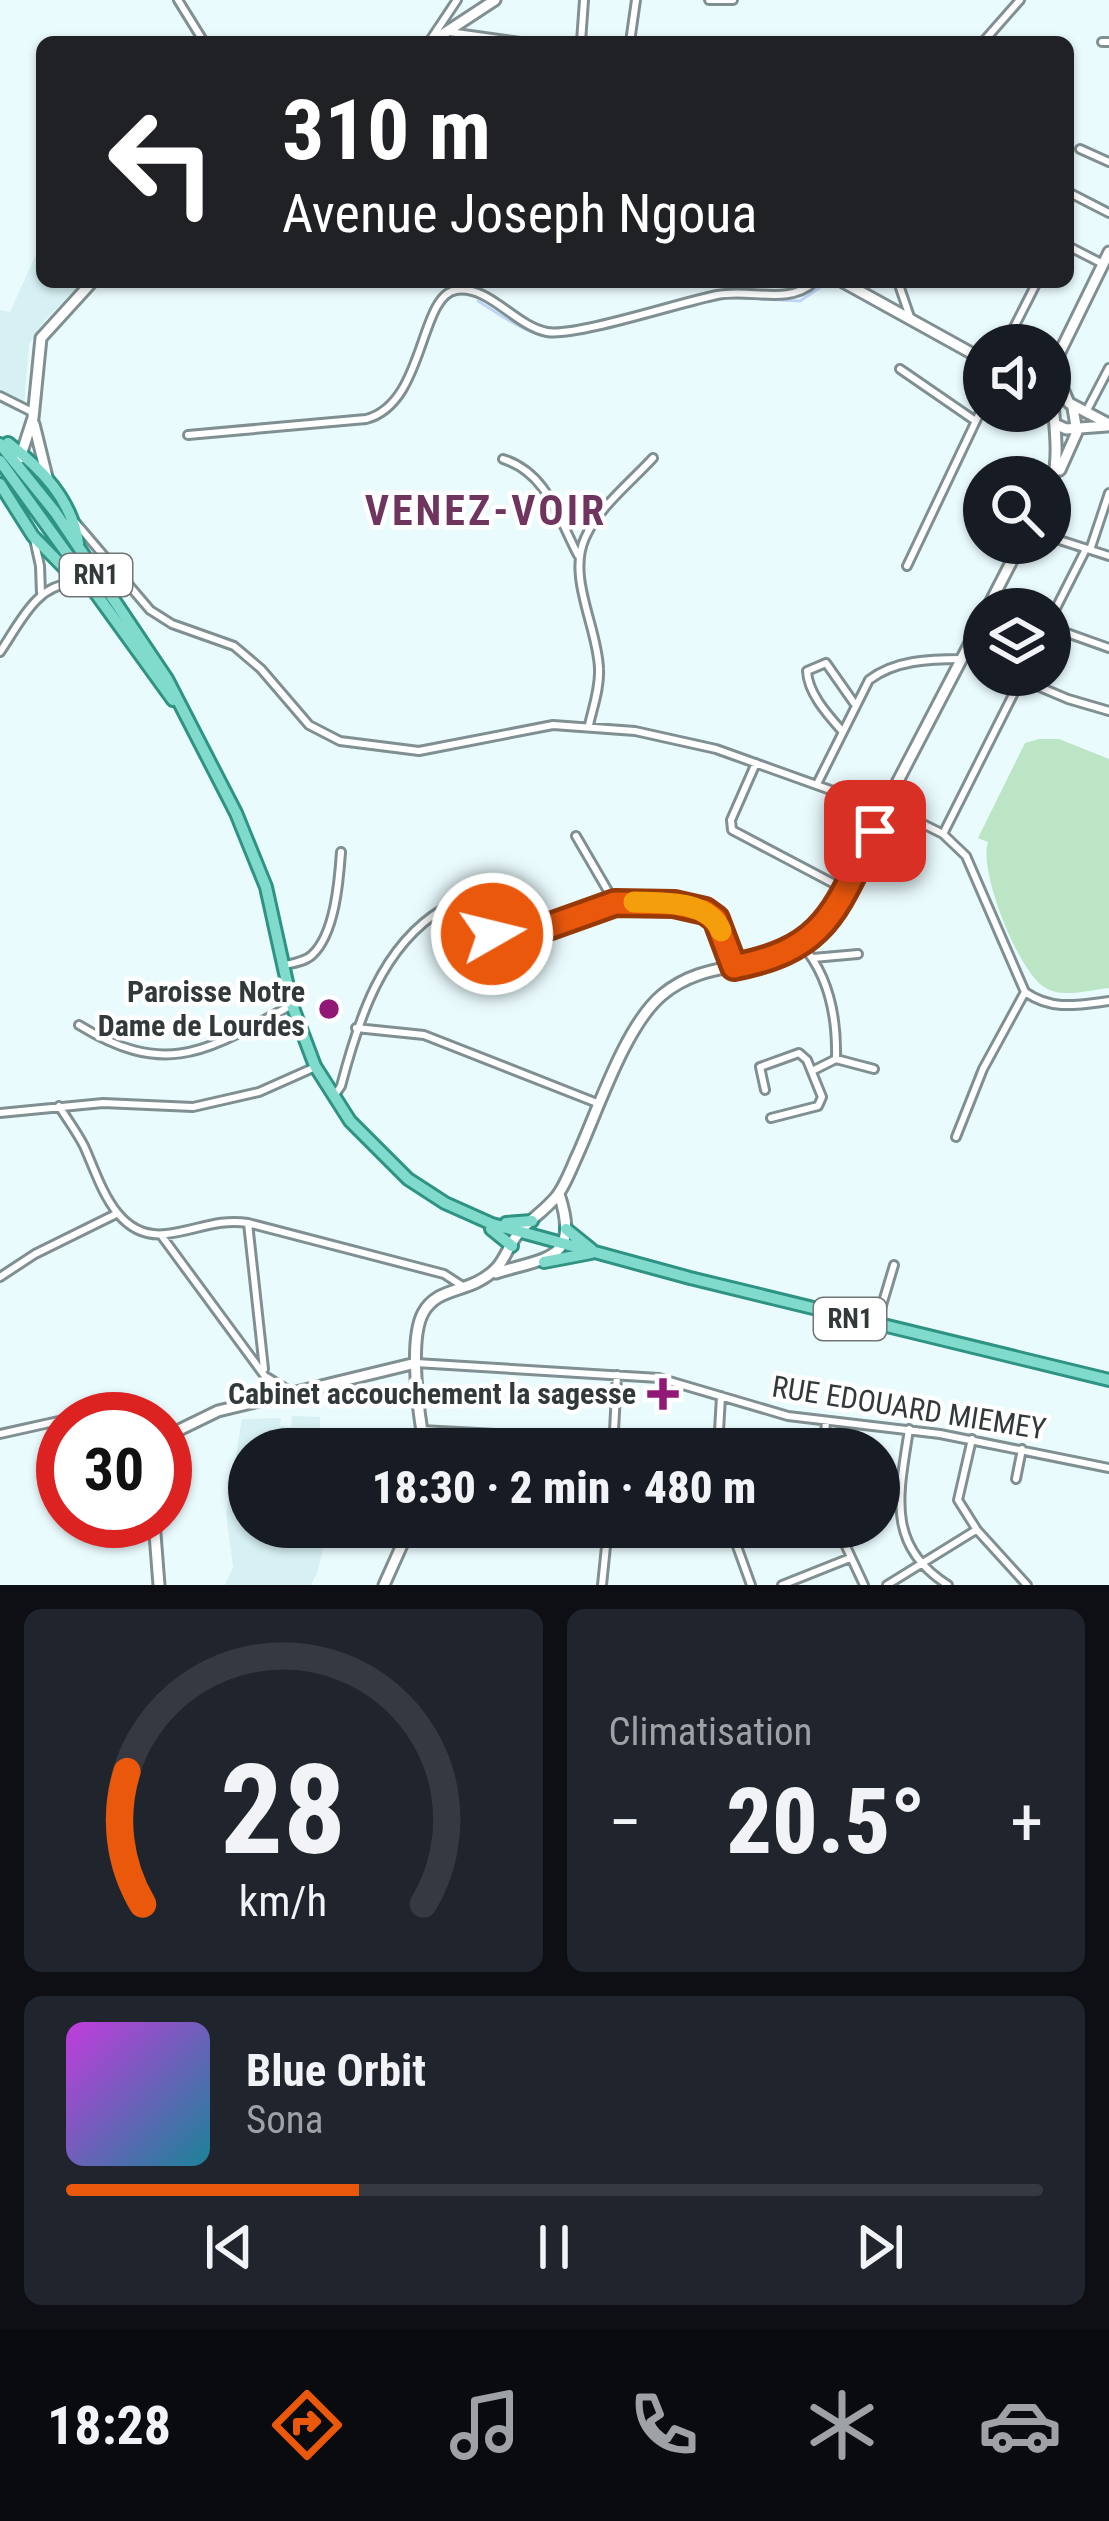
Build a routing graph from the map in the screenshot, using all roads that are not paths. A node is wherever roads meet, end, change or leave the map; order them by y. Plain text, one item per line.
1 (178, 0) edge
2 (457, 0) edge
3 (495, 0) edge
4 (584, 0) edge
5 (635, 0) edge
6 (709, 0) edge
7 (733, 0) edge
8 (1020, 0) edge
9 (449, 32) junction
10 (200, 36) edge
11 (434, 36) edge
12 (441, 36) edge
13 (466, 36) edge
14 (581, 36) edge
15 (631, 36) edge
16 (988, 36) edge
17 (1080, 149) dead end
18 (1109, 162) edge
19 (1074, 195) edge
20 (1109, 214) edge
21 (1074, 249) edge
22 (1109, 252) edge
23 (1103, 264) junction
24 (87, 288) edge
25 (805, 288) edge
26 (854, 288) edge
27 (900, 288) edge
28 (1034, 288) edge
29 (911, 320) junction
30 (1016, 324) edge
31 (1071, 327) edge
32 (963, 348) edge
33 (1109, 368) edge
34 (900, 370) dead end
35 (0, 396) edge
36 (1071, 407) edge
37 (963, 413) edge
38 (1071, 414) edge
39 (1071, 415) edge
40 (34, 416) junction
41 (1071, 418) edge
42 (1077, 420) junction
43 (1109, 425) edge
44 (968, 432) edge
45 (188, 435) dead end
46 (0, 441) edge
47 (1062, 456) edge
48 (20, 458) junction
49 (653, 458) dead end
50 (503, 459) dead end
51 (0, 461) edge
52 (9, 473) junction
53 (49, 481) junction
54 (1, 486) edge
55 (1109, 493) edge
56 (73, 521) junction
57 (37, 542) junction
58 (1071, 544) edge
59 (1088, 550) junction
60 (75, 552) junction
61 (1109, 556) edge
62 (580, 558) junction
63 (907, 566) dead end
64 (124, 580) junction
65 (79, 584) junction
66 (1068, 588) edge
67 (41, 594) junction
68 (105, 606) junction
69 (1071, 632) edge
70 (1109, 648) edge
71 (0, 652) edge
72 (963, 655) edge
73 (963, 657) edge
74 (1013, 696) edge
75 (1068, 696) edge
76 (854, 704) junction
77 (184, 712) junction
78 (1109, 712) edge
79 (589, 726) junction
80 (842, 731) junction
81 (756, 762) junction
82 (817, 784) junction
83 (887, 808) junction
84 (943, 834) junction
85 (576, 836) dead end
86 (341, 852) dead end
87 (503, 880) dead end
88 (845, 889) junction
89 (615, 903) junction
90 (448, 908) junction
91 (802, 945) junction
92 (858, 953) dead end
93 (813, 958) junction
94 (281, 966) junction
95 (734, 967) junction
96 (1025, 992) junction
97 (1109, 1001) edge
98 (292, 1005) junction
99 (79, 1025) dead end
100 (356, 1028) junction
101 (836, 1059) junction
102 (315, 1066) junction
103 (874, 1069) dead end
104 (812, 1071) junction
105 (765, 1090) dead end
106 (333, 1096) junction
107 (600, 1104) junction
108 (58, 1106) junction
109 (0, 1113) edge
110 (771, 1118) dead end
111 (956, 1137) dead end
112 (559, 1194) junction
113 (116, 1214) junction
114 (468, 1214) junction
115 (536, 1219) junction
116 (248, 1223) junction
117 (565, 1226) junction
118 (520, 1232) junction
119 (161, 1235) junction
120 (564, 1245) junction
121 (511, 1250) junction
122 (594, 1252) junction
123 (544, 1262) junction
124 (530, 1264) junction
125 (894, 1265) dead end
126 (490, 1274) junction
127 (0, 1276) edge
128 (464, 1287) junction
129 (876, 1325) junction
130 (416, 1364) junction
131 (617, 1374) junction
132 (266, 1377) junction
133 (1108, 1382) edge
134 (290, 1393) junction
135 (722, 1396) junction
136 (262, 1400) junction
137 (826, 1421) junction
138 (192, 1424) edge
139 (36, 1426) edge
140 (422, 1428) edge
141 (614, 1428) edge
142 (720, 1428) edge
143 (826, 1428) edge
144 (909, 1429) junction
145 (0, 1434) edge
146 (972, 1439) junction
147 (1022, 1449) junction
148 (1109, 1468) edge
149 (1016, 1479) dead end
150 (976, 1530) junction
151 (156, 1548) edge
152 (401, 1548) edge
153 (606, 1548) edge
154 (736, 1548) edge
155 (846, 1548) edge
156 (850, 1558) junction
157 (921, 1563) junction
158 (159, 1585) edge
159 (384, 1585) edge
160 (602, 1585) edge
161 (751, 1585) edge
162 (782, 1585) edge
163 (864, 1585) edge
164 (887, 1585) edge
165 (948, 1585) edge
166 (1028, 1585) edge

1 - 10 street
2 - 11 street
3 - 9 main road
4 - 14 street
5 - 15 street
6 - 7 street
8 - 16 street
9 - 12 main road
9 - 13 street
17 - 18 street
19 - 20 street
21 - 23 street
22 - 23 main road
23 - 31 main road
24 - 40 main road
25 - 45 street
26 - 29 main road
27 - 29 street
28 - 30 street
29 - 32 main road
33 - 42 street
34 - 37 street
35 - 40 street
36 - 42 main road
38 - 42 main road
39 - 42 main road
40 - 48 main road
40 - 53 main road
41 - 42 main road
42 - 43 main road
42 - 47 main road
44 - 63 street
46 - 48 main road, RN1
48 - 52 main road
48 - 53 main road
48 - 60 main road, RN1
49 - 62 street
50 - 62 street
51 - 52 main road, RN1
52 - 54 main road
52 - 60 main road, RN1
53 - 56 main road
54 - 57 main road
55 - 59 street
56 - 60 main road
56 - 64 street
57 - 60 main road
57 - 65 main road
57 - 67 street
58 - 59 street
59 - 61 street
59 - 66 street
60 - 64 main road
60 - 68 main road, RN1
60 - 77 main road, RN1
62 - 79 street
64 - 79 street
65 - 67 street
65 - 68 main road
67 - 71 street
68 - 77 main road, RN1
69 - 70 street
72 - 76 street
73 - 83 main road
74 - 84 street
75 - 78 street
76 - 80 street
76 - 80 street
77 - 94 main road, RN1
79 - 81 street
80 - 82 street
81 - 82 street
81 - 88 street
82 - 83 street
83 - 84 street
83 - 88 main road
84 - 96 street
85 - 89 street
86 - 94 street
87 - 90 street
88 - 91 main road
89 - 90 street
89 - 95 street
90 - 100 street
91 - 93 street
91 - 95 main road
92 - 93 street
93 - 101 street
94 - 98 main road, RN1
95 - 107 main road
96 - 97 street
96 - 111 street
98 - 99 street
98 - 102 main road, RN1
100 - 106 street
100 - 107 street
101 - 103 street
101 - 104 street
102 - 106 main road, RN1
102 - 108 street
104 - 105 street
104 - 110 street
106 - 114 main road, RN1
107 - 112 main road
108 - 109 street
108 - 113 street
112 - 115 main road
112 - 117 main road
113 - 119 street
113 - 127 street
114 - 115 main road
114 - 118 main road, RN1
114 - 121 main road
115 - 117 main road
115 - 118 main road
116 - 119 street
116 - 128 street
116 - 132 street
117 - 120 main road
117 - 122 main road
118 - 120 main road, RN1
118 - 121 main road
119 - 132 street
120 - 122 main road, RN1
120 - 123 main road
121 - 124 main road
121 - 126 main road
122 - 123 main road
122 - 129 main road, RN1
123 - 124 main road
124 - 126 main road
125 - 129 street
126 - 128 main road
128 - 130 main road
129 - 133 main road, RN1
130 - 131 street, RUE EDOUARD MIEMEY
130 - 134 main road
130 - 140 main road
131 - 135 street, RUE EDOUARD MIEMEY
131 - 141 street
132 - 134 main road
132 - 136 main road
134 - 136 main road
135 - 137 street, RUE EDOUARD MIEMEY
135 - 142 street
136 - 138 main road
137 - 143 street
137 - 144 street, RUE EDOUARD MIEMEY
139 - 145 street
144 - 146 street, RUE EDOUARD MIEMEY
144 - 157 street
146 - 147 street, RUE EDOUARD MIEMEY
146 - 150 street
147 - 148 street, RUE EDOUARD MIEMEY
147 - 149 street
150 - 157 street
150 - 166 street
151 - 158 main road
152 - 159 main road
153 - 160 street
154 - 161 street
155 - 156 street
156 - 162 street
156 - 163 street
157 - 164 street
157 - 165 street

